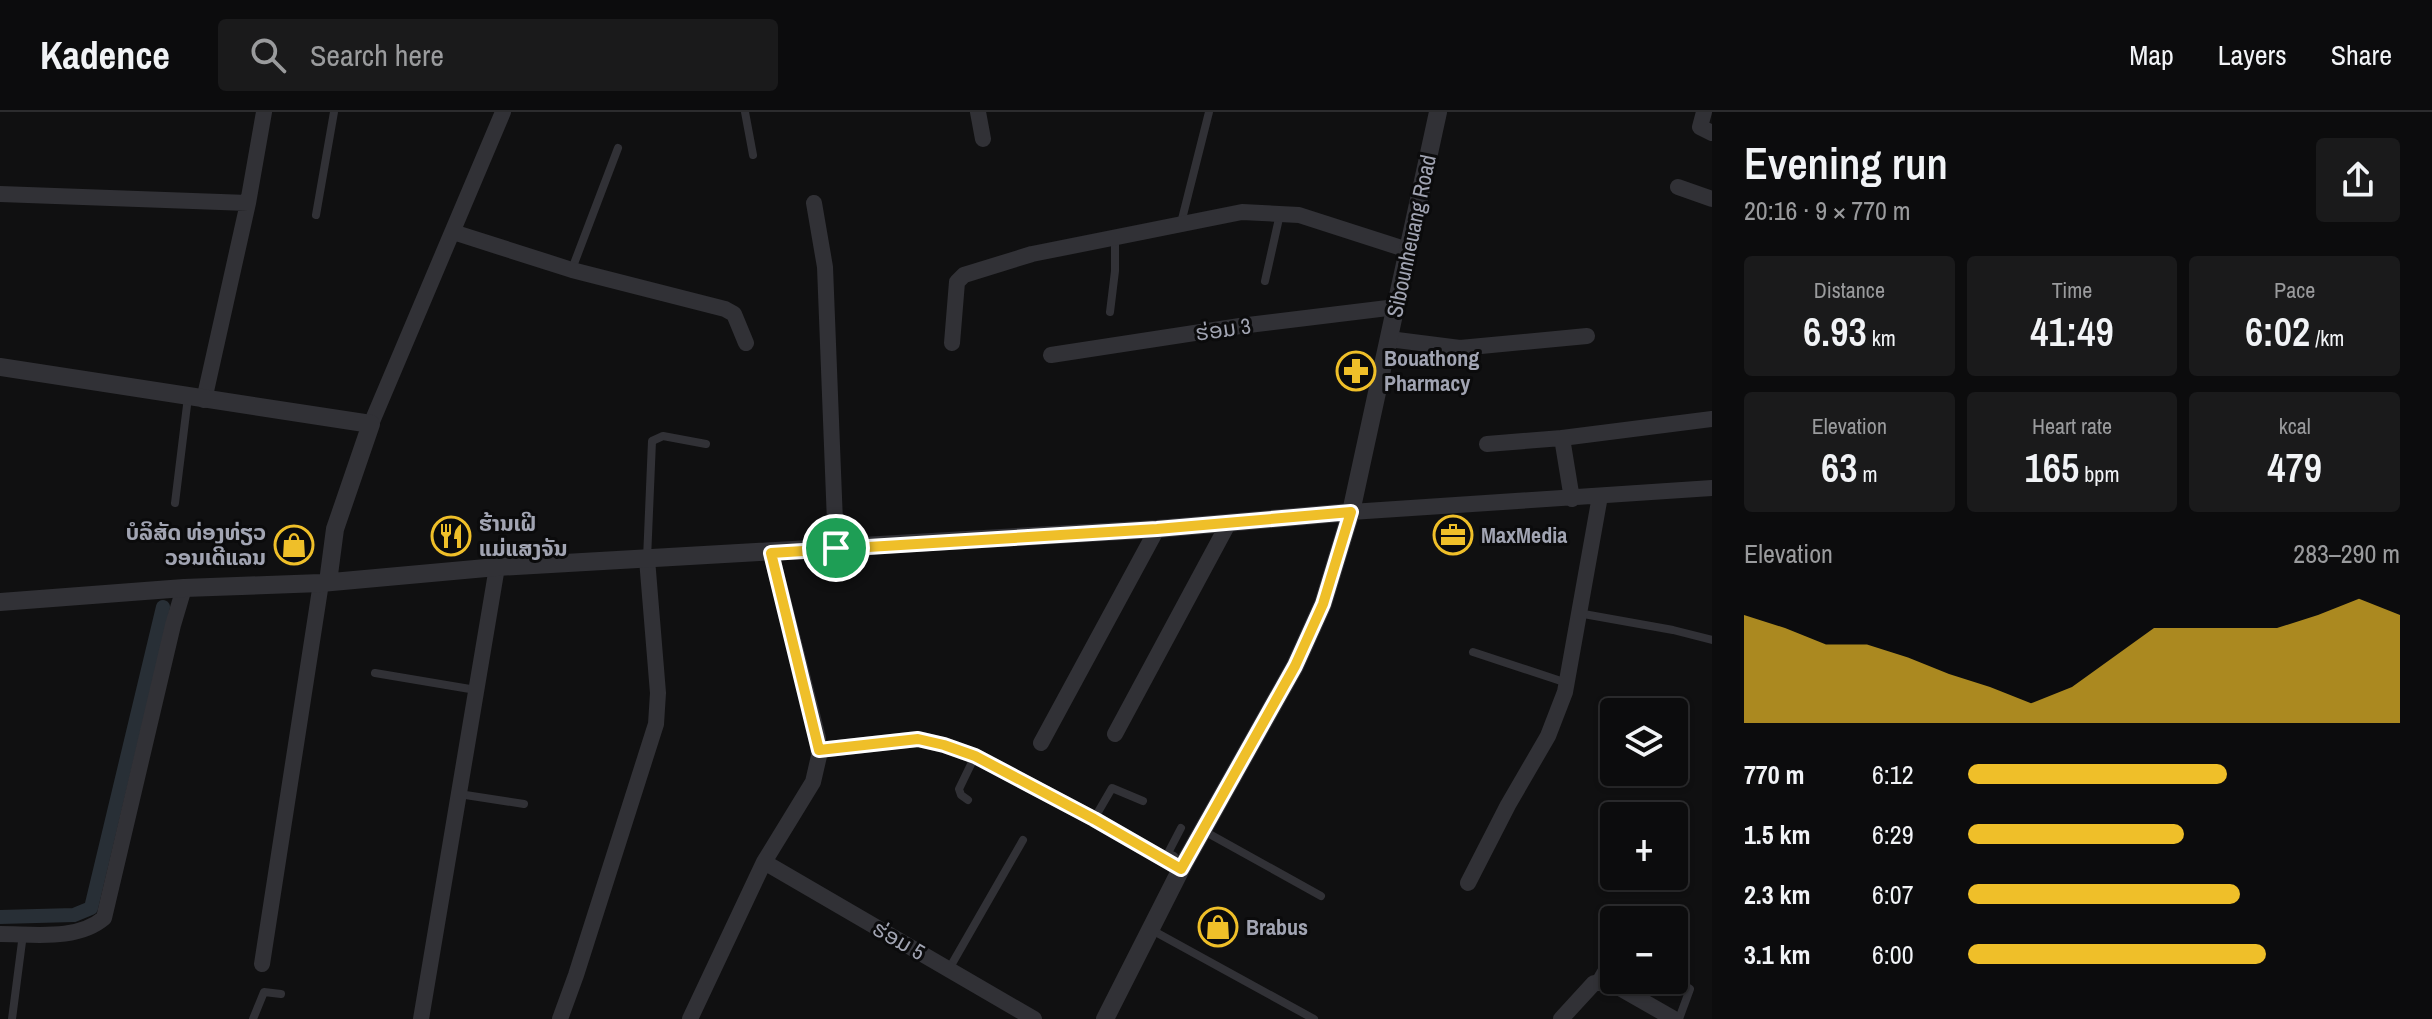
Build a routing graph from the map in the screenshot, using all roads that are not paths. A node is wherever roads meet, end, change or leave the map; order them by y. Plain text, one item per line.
1 (264, 112) edge
2 (334, 112) edge
3 (503, 112) edge
4 (745, 112) edge
5 (978, 112) edge
6 (1209, 112) edge
7 (1438, 112) edge
8 (1704, 112) edge
9 (1712, 133) edge
10 (983, 139) dead end
11 (618, 148) dead end
12 (753, 155) dead end
13 (1678, 187) dead end
14 (0, 194) edge
15 (1712, 199) edge
16 (248, 203) junction
17 (814, 203) dead end
18 (1280, 213) junction
19 (316, 215) dead end
20 (1181, 223) junction
21 (453, 232) junction
22 (1115, 238) junction
23 (1408, 250) junction
24 (572, 270) junction
25 (1265, 281) dead end
26 (1396, 307) junction
27 (1110, 312) dead end
28 (1587, 336) dead end
29 (1389, 339) junction
30 (746, 343) dead end
31 (952, 343) dead end
32 (1051, 355) dead end
33 (0, 367) edge
34 (196, 398) junction
35 (1712, 419) edge
36 (371, 424) junction
37 (1562, 438) junction
38 (706, 444) dead end
39 (1487, 444) dead end
40 (1712, 488) edge
41 (1600, 496) junction
42 (1572, 499) junction
43 (175, 503) dead end
44 (1351, 512) junction
45 (1228, 524) junction
46 (1157, 529) junction
47 (836, 548) junction
48 (771, 553) junction
49 (647, 559) junction
50 (497, 567) junction
51 (325, 582) junction
52 (184, 588) junction
53 (0, 602) edge
54 (1577, 613) junction
55 (1712, 640) edge
56 (1473, 652) dead end
57 (375, 673) dead end
58 (1567, 683) junction
59 (476, 690) junction
60 (1115, 734) dead end
61 (1041, 743) dead end
62 (819, 750) junction
63 (975, 756) junction
64 (459, 794) junction
65 (968, 800) dead end
66 (1143, 801) dead end
67 (524, 804) dead end
68 (1094, 819) junction
69 (1181, 828) dead end
70 (1203, 831) junction
71 (1023, 840) dead end
72 (764, 862) junction
73 (1183, 865) junction
74 (1468, 883) dead end
75 (1321, 896) dead end
76 (1150, 929) junction
77 (0, 934) edge
78 (23, 934) junction
79 (262, 964) dead end
80 (948, 969) junction
81 (1600, 973) edge
82 (1594, 983) junction
83 (281, 994) dead end
84 (1688, 994) edge
85 (12, 1019) edge
86 (253, 1019) edge
87 (421, 1019) edge
88 (560, 1019) edge
89 (690, 1019) edge
90 (1034, 1019) edge
91 (1105, 1019) edge
92 (1314, 1019) edge
93 (1561, 1019) edge
94 (1677, 1019) edge

1 - 16 street
2 - 19 lane
3 - 21 street
4 - 12 lane
5 - 10 street
6 - 20 lane
7 - 23 street, Sibounheuang Road
8 - 9 street
11 - 24 lane
13 - 15 street
14 - 16 street
16 - 34 street
17 - 47 street
18 - 20 street
18 - 23 street
18 - 25 lane
20 - 22 street
21 - 24 street
21 - 36 street
22 - 27 lane
22 - 31 street
23 - 26 street, Sibounheuang Road
24 - 30 street
26 - 29 street, Sibounheuang Road
26 - 32 street, ຮ່ອມ 3
28 - 29 street
29 - 44 street, Sibounheuang Road
33 - 34 street
34 - 36 street
34 - 43 lane
35 - 37 street
36 - 51 street
37 - 39 street
37 - 42 street
38 - 49 lane
40 - 41 street
41 - 42 street
41 - 54 street
42 - 44 street
44 - 45 street
44 - 70 street, Sibounheuang Road
45 - 46 street
45 - 60 street
46 - 47 street
46 - 61 street
47 - 48 street
48 - 49 street
48 - 62 street
49 - 50 street
49 - 88 street
50 - 51 street
50 - 59 street
51 - 52 street
51 - 79 street
52 - 53 street
52 - 78 street
54 - 55 lane
54 - 58 street
56 - 58 lane
57 - 59 lane
58 - 74 street
59 - 64 street
62 - 63 street
62 - 72 street
63 - 65 lane
63 - 68 street
64 - 67 lane
64 - 87 street
66 - 68 lane
68 - 73 street
69 - 73 lane
70 - 73 street, Sibounheuang Road
70 - 75 lane
71 - 80 lane
72 - 80 street, ຮ່ອມ 5
72 - 89 street
73 - 76 street, Sibounheuang Road
76 - 91 street, Sibounheuang Road
76 - 92 lane
77 - 78 street
78 - 85 lane
80 - 90 street, ຮ່ອມ 5
81 - 82 lane
82 - 93 street
82 - 94 street
83 - 86 lane
84 - 94 lane

